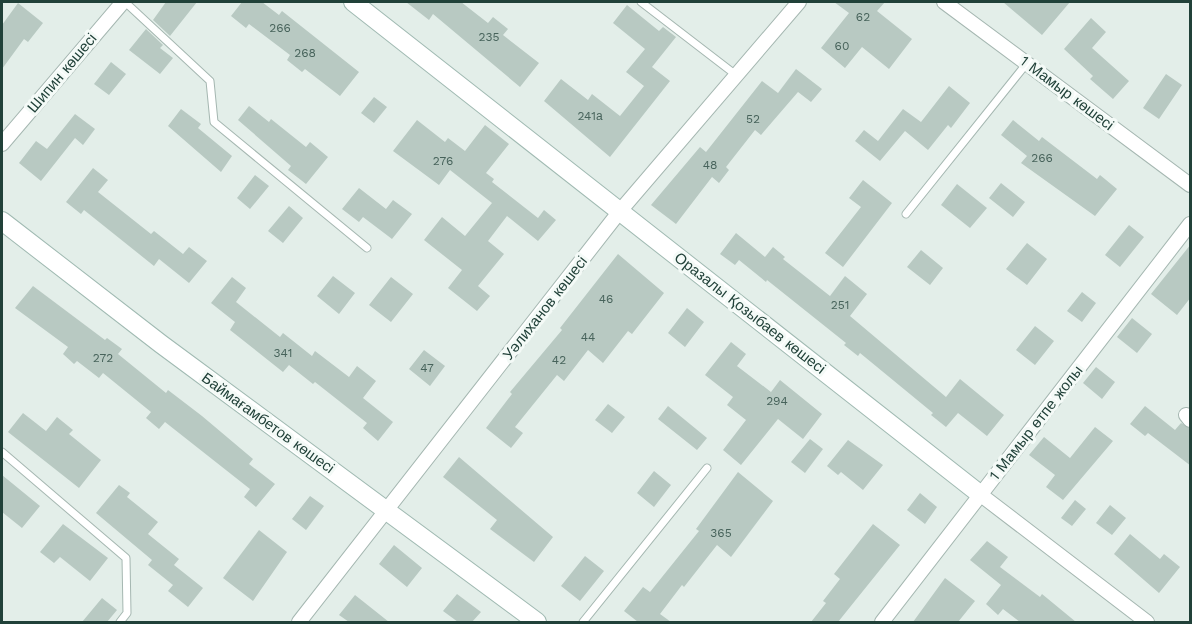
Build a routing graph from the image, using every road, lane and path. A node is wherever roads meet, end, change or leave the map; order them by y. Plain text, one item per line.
1 (124, 2) edge
2 (353, 2) edge
3 (641, 2) edge
4 (799, 2) edge
5 (944, 2) edge
6 (1027, 63) junction
7 (736, 75) junction
8 (2, 144) edge
9 (1191, 185) edge
10 (620, 211) junction
11 (906, 214) dead end
12 (2, 221) edge
13 (1191, 224) edge
14 (367, 248) dead end
15 (2, 452) edge
16 (707, 468) dead end
17 (981, 495) junction
18 (388, 510) junction
19 (120, 622) edge
20 (299, 622) edge
21 (537, 622) edge
22 (583, 622) edge
23 (882, 622) edge
24 (1147, 622) edge

1 - 8 street, Шипин көшесі
1 - 14 lane
2 - 10 street, Оразалы Қозыбаев көшесі
3 - 7 lane
4 - 7 street, Уәлиханов көшесі
5 - 6 street, 1 Мамыр көшесі
6 - 9 street, 1 Мамыр көшесі
6 - 11 lane
7 - 10 street, Уәлиханов көшесі
10 - 17 street, Оразалы Қозыбаев көшесі
10 - 18 street, Уәлиханов көшесі
12 - 18 street, Баймағамбетов көшесі
13 - 17 street, 1 Мамыр өтпе жолы
15 - 19 lane
16 - 22 lane
17 - 23 street, 1 Мамыр өтпе жолы
17 - 24 street, Оразалы Қозыбаев көшесі
18 - 20 street, Уәлиханов көшесі
18 - 21 street, Баймағамбетов көшесі

